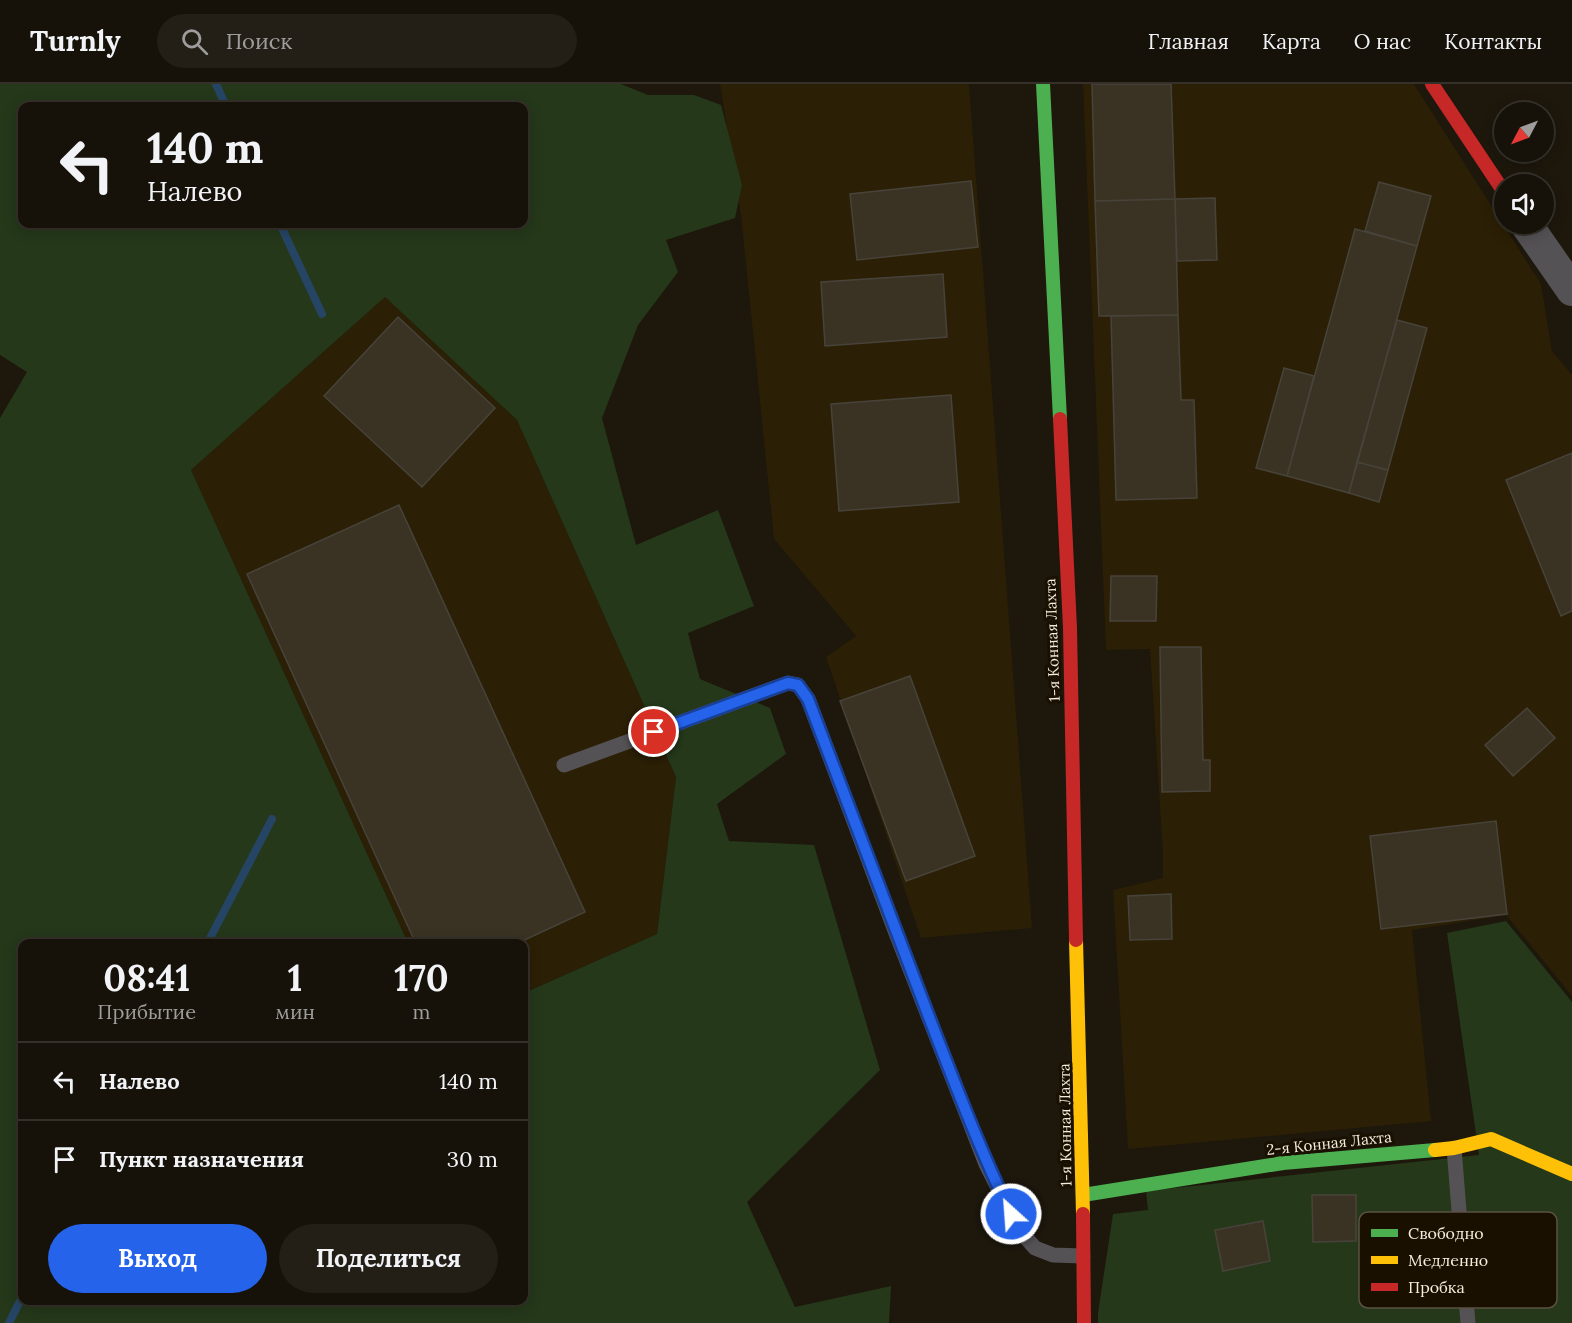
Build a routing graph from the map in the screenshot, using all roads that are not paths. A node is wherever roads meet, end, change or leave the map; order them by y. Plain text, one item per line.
1 (1043, 84) edge
2 (1432, 84) edge
3 (1494, 177) edge
4 (1533, 234) edge
5 (1572, 290) edge
6 (564, 765) dead end
7 (1454, 1148) junction
8 (1572, 1174) edge
9 (1083, 1195) junction
10 (1459, 1212) edge
11 (1083, 1256) junction
12 (1467, 1308) edge
13 (1084, 1323) edge
14 (1468, 1323) edge

1 - 9 main road, 1-я Конная Лахта
2 - 3 main road
4 - 5 street
6 - 11 lane
7 - 8 main road, 2-я Конная Лахта
7 - 9 main road, 2-я Конная Лахта
7 - 10 lane
9 - 11 main road, 1-я Конная Лахта
11 - 13 main road, 1-я Конная Лахта
12 - 14 lane

